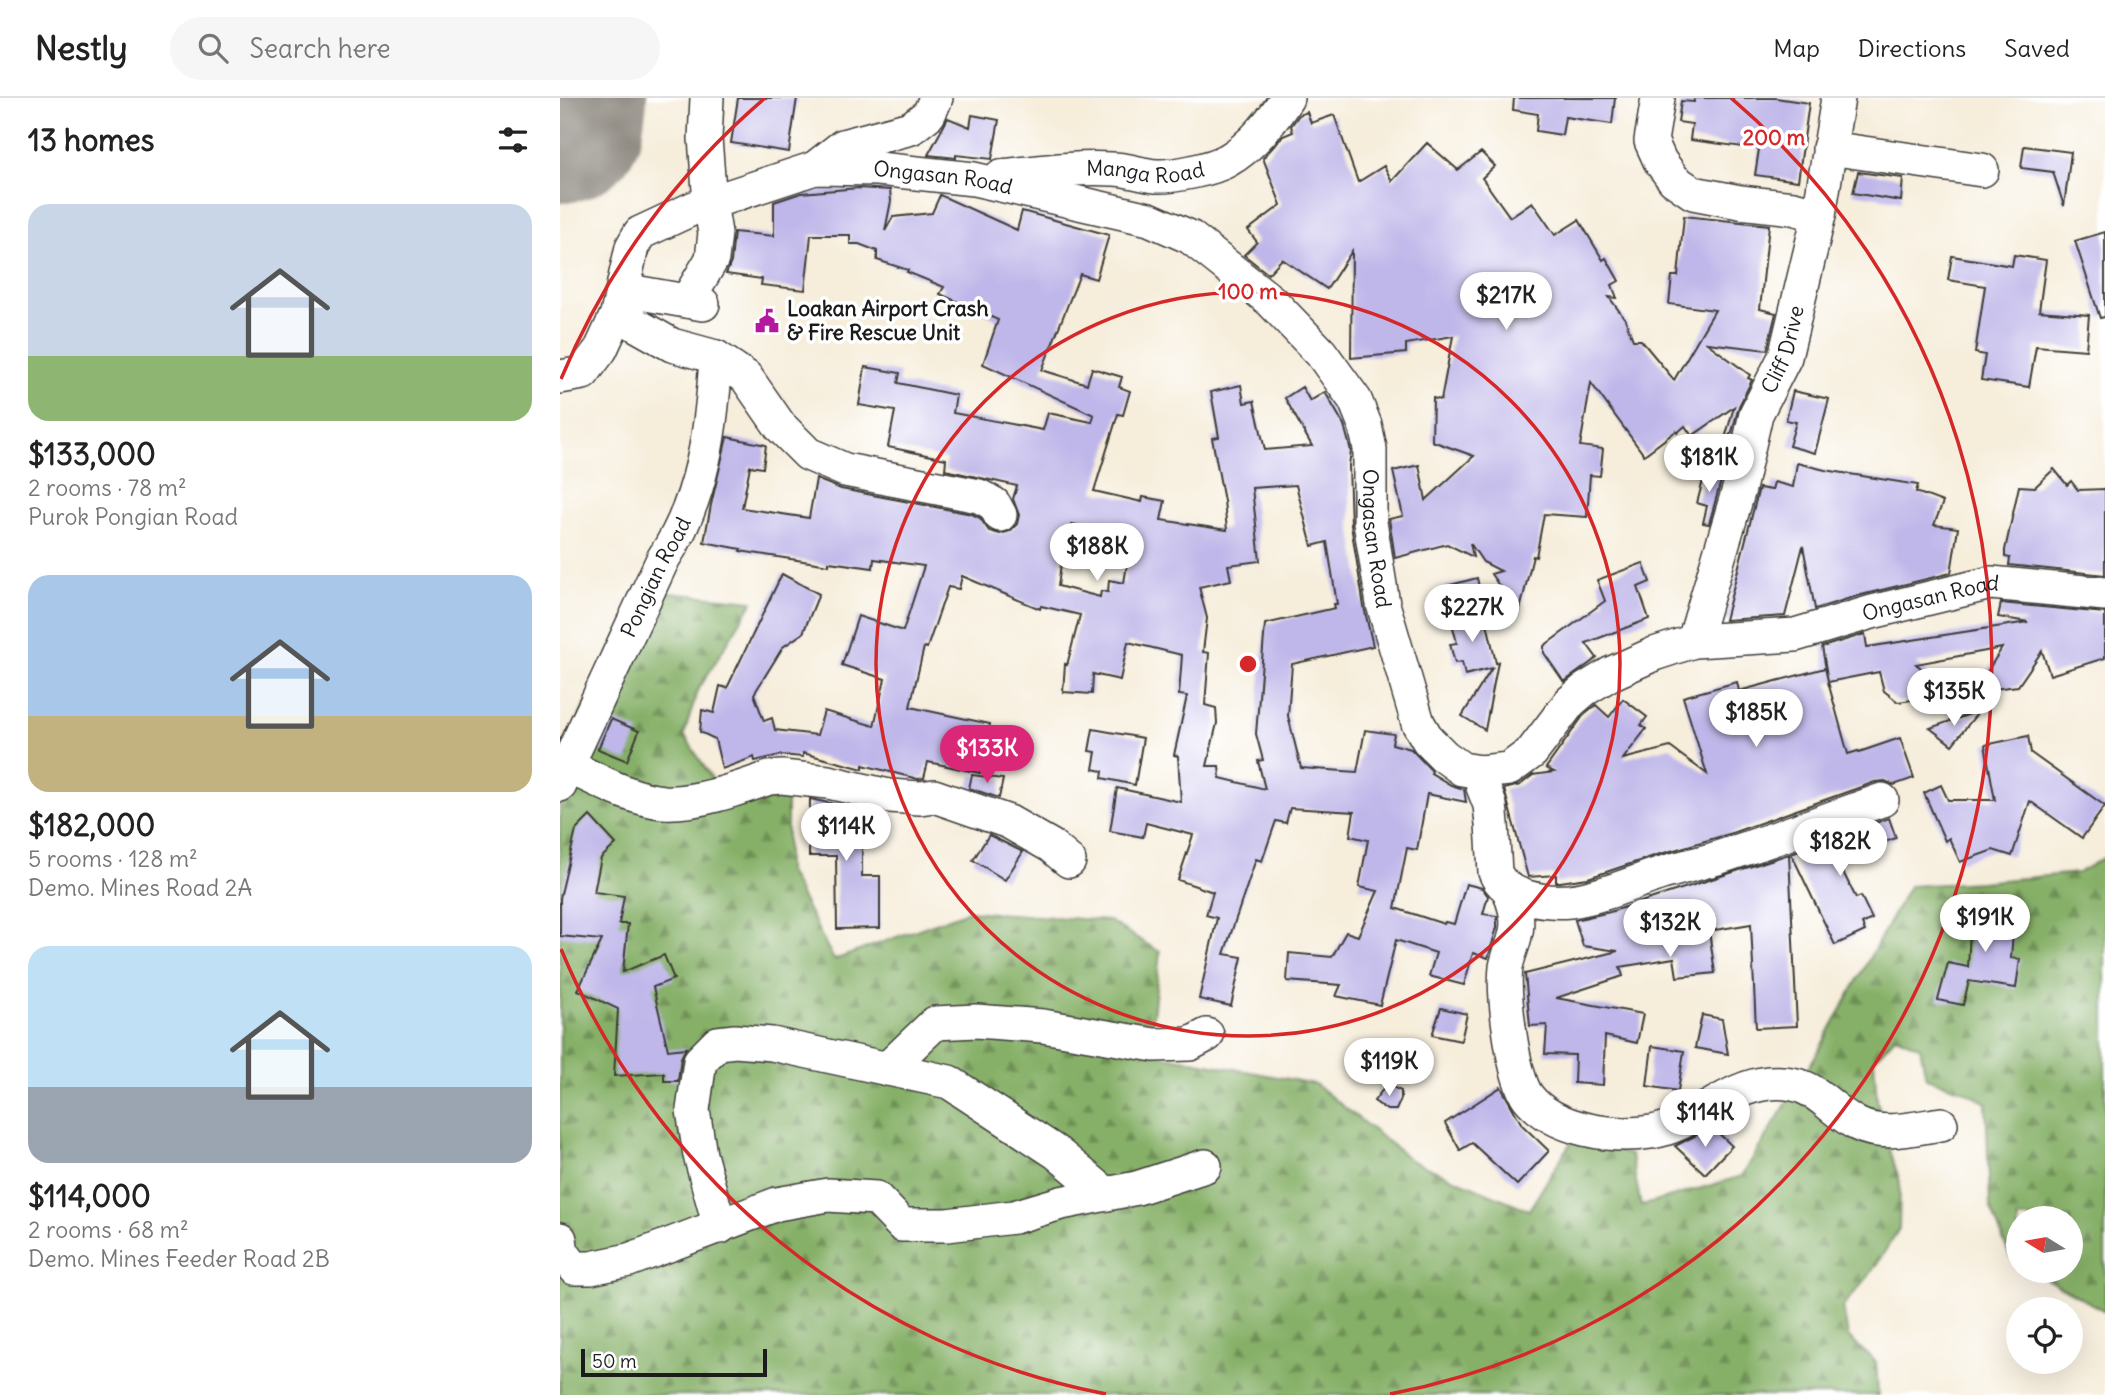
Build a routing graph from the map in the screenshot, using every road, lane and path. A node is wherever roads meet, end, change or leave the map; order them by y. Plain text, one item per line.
1 (707, 98) edge
2 (936, 98) edge
3 (1287, 98) edge
4 (1658, 98) edge
5 (1838, 98) edge
6 (1829, 148) junction
7 (815, 168) junction
8 (1982, 170) dead end
9 (974, 179) junction
10 (709, 203) junction
11 (1819, 215) junction
12 (620, 302) junction
13 (716, 357) junction
14 (560, 377) edge
15 (1000, 515) dead end
16 (2105, 594) edge
17 (1694, 641) junction
18 (1481, 772) junction
19 (563, 775) edge
20 (1882, 800) dead end
21 (1069, 861) dead end
22 (1509, 890) junction
23 (1207, 1035) dead end
24 (887, 1069) junction
25 (1941, 1124) dead end
26 (1205, 1166) dead end
27 (1106, 1194) junction
28 (720, 1227) junction
29 (560, 1239) edge

1 - 10 street
2 - 7 street
3 - 9 street, Manga Road
4 - 11 street
5 - 6 street, Cliff Drive
6 - 8 street
6 - 11 street, Cliff Drive
7 - 9 street, Ongasan Road
7 - 10 street, Ongasan Road
9 - 18 street, Ongasan Road
10 - 12 street, Ongasan Road
10 - 12 street
11 - 17 street, Cliff Drive
12 - 13 street
12 - 14 street
13 - 15 street
13 - 19 street, Pongian Road
16 - 17 street, Ongasan Road
17 - 18 street, Ongasan Road
18 - 22 street
19 - 21 street
20 - 22 street
22 - 25 street
23 - 24 street
24 - 27 street
24 - 28 street
26 - 27 street
27 - 28 street
28 - 29 street

